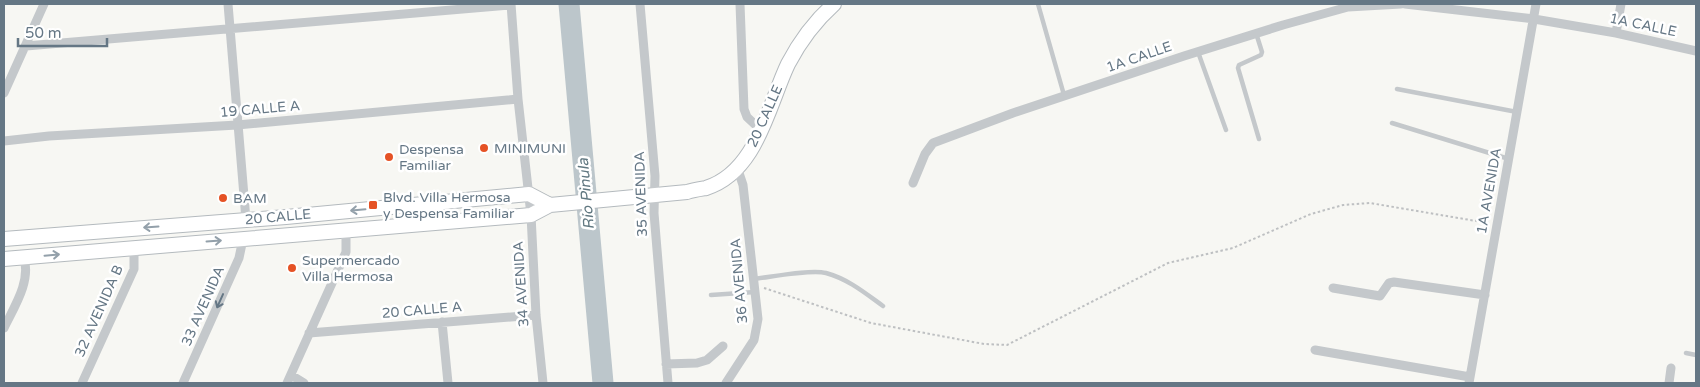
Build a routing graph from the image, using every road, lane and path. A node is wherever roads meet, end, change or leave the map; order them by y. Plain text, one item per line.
1 (44, 4) edge
2 (228, 4) edge
3 (511, 4) edge
4 (640, 4) edge
5 (740, 4) edge
6 (834, 4) edge
7 (1038, 4) edge
8 (1401, 4) edge
9 (1405, 4) edge
10 (1536, 4) edge
11 (1621, 4) edge
12 (1534, 19) junction
13 (230, 30) junction
14 (1256, 34) junction
15 (1616, 34) junction
16 (26, 46) junction
17 (1696, 51) edge
18 (1198, 52) junction
19 (1397, 89) dead end
20 (4, 93) edge
21 (1065, 97) junction
22 (518, 99) junction
23 (1517, 112) junction
24 (1392, 124) dead end
25 (237, 125) junction
26 (1226, 130) dead end
27 (762, 131) junction
28 (1259, 139) dead end
29 (4, 141) edge
30 (1509, 159) junction
31 (735, 169) junction
32 (913, 183) dead end
33 (529, 194) junction
34 (655, 195) junction
35 (550, 205) junction
36 (531, 215) junction
37 (286, 217) junction
38 (246, 220) junction
39 (1497, 225) junction
40 (346, 230) junction
41 (4, 239) edge
42 (243, 239) junction
43 (134, 247) junction
44 (24, 258) junction
45 (4, 259) edge
46 (754, 285) junction
47 (1332, 288) dead end
48 (711, 295) dead end
49 (1485, 296) junction
50 (883, 306) dead end
51 (536, 315) junction
52 (442, 322) junction
53 (4, 328) edge
54 (310, 334) junction
55 (723, 346) dead end
56 (1316, 350) dead end
57 (1686, 353) dead end
58 (1696, 355) edge
59 (666, 364) junction
60 (1671, 368) dead end
61 (290, 379) edge
62 (1470, 380) edge
63 (82, 383) edge
64 (183, 383) edge
65 (304, 383) edge
66 (448, 383) edge
67 (543, 383) edge
68 (668, 383) edge
69 (726, 383) edge
70 (1668, 383) edge

1 - 16 street
2 - 13 street
3 - 13 street
3 - 22 street, 34 AVENIDA
4 - 34 street, 35 AVENIDA
5 - 27 street
6 - 27 main road, 20 CALLE
7 - 21 lane
8 - 14 street, 1A CALLE
9 - 12 street, 1A CALLE
10 - 12 street, 1A AVENIDA
11 - 15 street
12 - 15 street, 1A CALLE
12 - 23 street, 1A AVENIDA
13 - 16 street
13 - 25 street
14 - 18 street, 1A CALLE
14 - 28 lane
15 - 17 street, 1A CALLE
16 - 20 street
18 - 21 street, 1A CALLE
18 - 26 lane
19 - 23 lane
21 - 32 street, 1A CALLE
22 - 25 street, 19 CALLE A
22 - 33 street, 34 AVENIDA
23 - 30 street, 1A AVENIDA
24 - 30 lane
25 - 29 street, 19 CALLE A
25 - 38 street
27 - 31 main road, 20 CALLE
30 - 39 street, 1A AVENIDA
31 - 34 main road, 20 CALLE
31 - 46 street, 36 AVENIDA
33 - 35 main road
33 - 36 street, 34 AVENIDA
33 -> 37 main road, 20 CALLE
34 - 35 main road, 20 CALLE
34 - 59 street, 35 AVENIDA
35 - 36 main road, 20 CALLE
36 - 40 main road, 20 CALLE
36 - 51 street, 34 AVENIDA
37 - 38 main road, 20 CALLE
37 - 42 main road
38 -> 41 main road, 20 CALLE
39 - 46 path
39 - 49 street, 1A AVENIDA
40 - 42 main road, 20 CALLE
40 - 54 street
43 -> 42 main road, 20 CALLE
42 -> 64 street, 33 AVENIDA
44 -> 43 main road, 20 CALLE
43 - 63 street, 32 AVENIDA B
44 - 45 main road, 20 CALLE
44 - 53 street
46 - 48 lane
46 - 50 lane
46 - 69 street, 36 AVENIDA
47 - 49 street
49 - 62 street, 1A AVENIDA
51 - 52 street, 20 CALLE A
51 - 67 street, 34 AVENIDA
52 - 54 street, 20 CALLE A
52 - 66 street
54 - 61 street
55 - 59 street
56 - 62 street
57 - 58 lane
59 - 68 street, 35 AVENIDA
60 - 70 street
61 - 65 street

